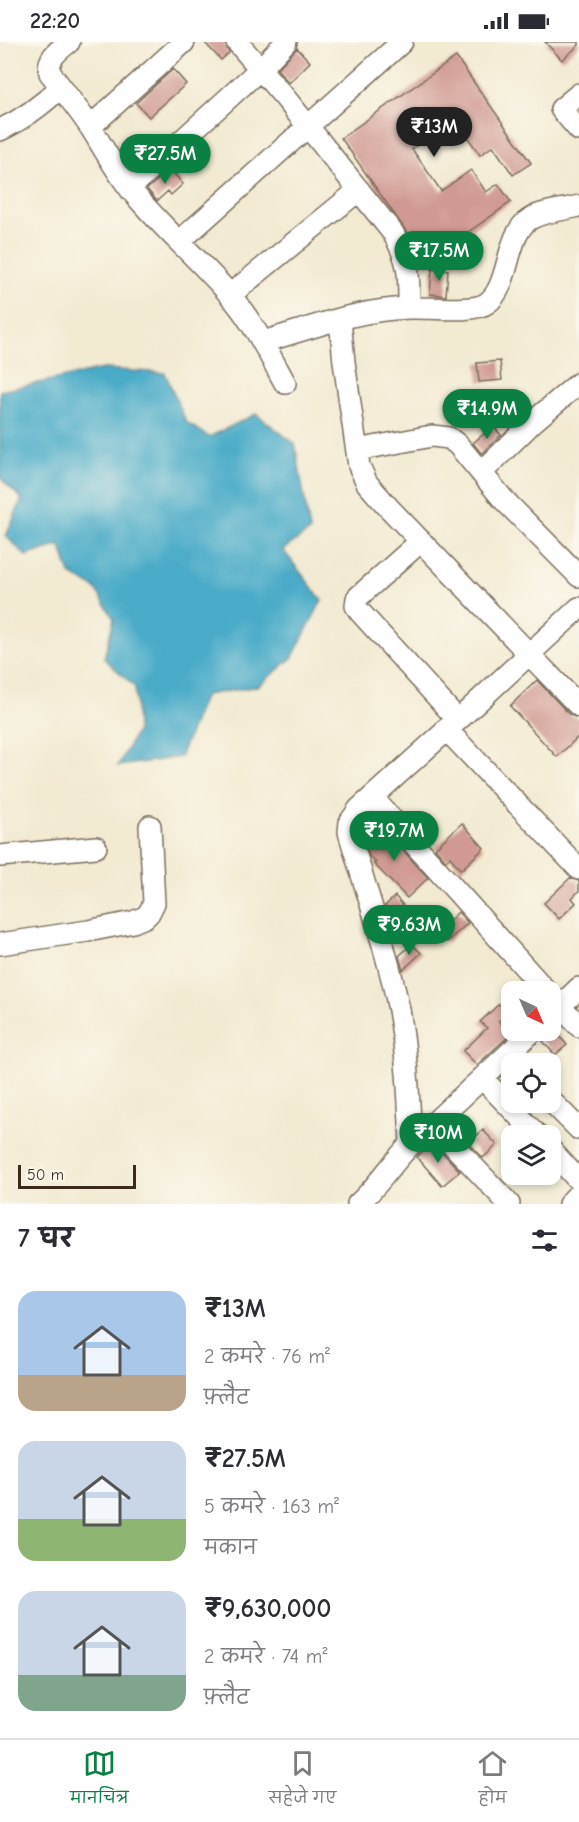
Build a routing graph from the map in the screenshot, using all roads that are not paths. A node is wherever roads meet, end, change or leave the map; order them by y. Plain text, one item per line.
1 (69, 42) edge
2 (184, 42) edge
3 (237, 42) edge
4 (286, 42) edge
5 (402, 42) edge
6 (260, 69) junction
7 (61, 87) junction
8 (579, 94) edge
9 (307, 126) junction
10 (90, 127) junction
11 (0, 130) edge
12 (579, 130) edge
13 (130, 188) junction
14 (359, 190) junction
15 (579, 206) edge
16 (180, 241) junction
17 (230, 295) junction
18 (409, 308) junction
19 (340, 319) junction
20 (263, 342) junction
21 (285, 383) dead end
22 (579, 383) edge
23 (357, 450) junction
24 (481, 473) junction
25 (421, 542) junction
26 (579, 576) edge
27 (579, 608) edge
28 (529, 653) junction
29 (579, 706) edge
30 (452, 725) junction
31 (372, 797) junction
32 (150, 826) dead end
33 (96, 847) dead end
34 (0, 856) edge
35 (579, 869) edge
36 (0, 944) edge
37 (535, 981) edge
38 (579, 988) edge
39 (561, 997) edge
40 (561, 1010) edge
41 (579, 1026) edge
42 (525, 1041) edge
43 (516, 1053) edge
44 (501, 1066) edge
45 (482, 1078) junction
46 (561, 1111) edge
47 (433, 1124) junction
48 (527, 1125) edge
49 (579, 1129) edge
50 (411, 1144) junction
51 (561, 1161) edge
52 (579, 1181) edge
53 (579, 1193) edge
54 (358, 1204) edge
55 (509, 1204) edge
56 (569, 1204) edge

1 - 7 street
2 - 10 street
3 - 6 street
4 - 6 street
5 - 9 street
6 - 9 street
6 - 13 street
7 - 10 street
7 - 11 street
8 - 12 street
9 - 14 street
9 - 16 street
10 - 13 street
13 - 16 street
14 - 17 street
14 - 18 street
15 - 18 street
16 - 17 street
17 - 20 street
18 - 19 street
19 - 20 street
19 - 23 street
20 - 21 street
22 - 24 street
23 - 24 street
23 - 25 street
24 - 26 street
25 - 28 street
25 - 30 street
27 - 28 street
28 - 29 street
28 - 30 street
30 - 31 street
30 - 35 street
31 - 37 street
31 - 50 street
32 - 36 street
33 - 34 street
38 - 39 street
40 - 41 street
42 - 43 street
44 - 45 street
45 - 47 street
45 - 48 street
46 - 49 street
47 - 50 street
47 - 55 street
50 - 54 street
51 - 52 street
53 - 56 street

